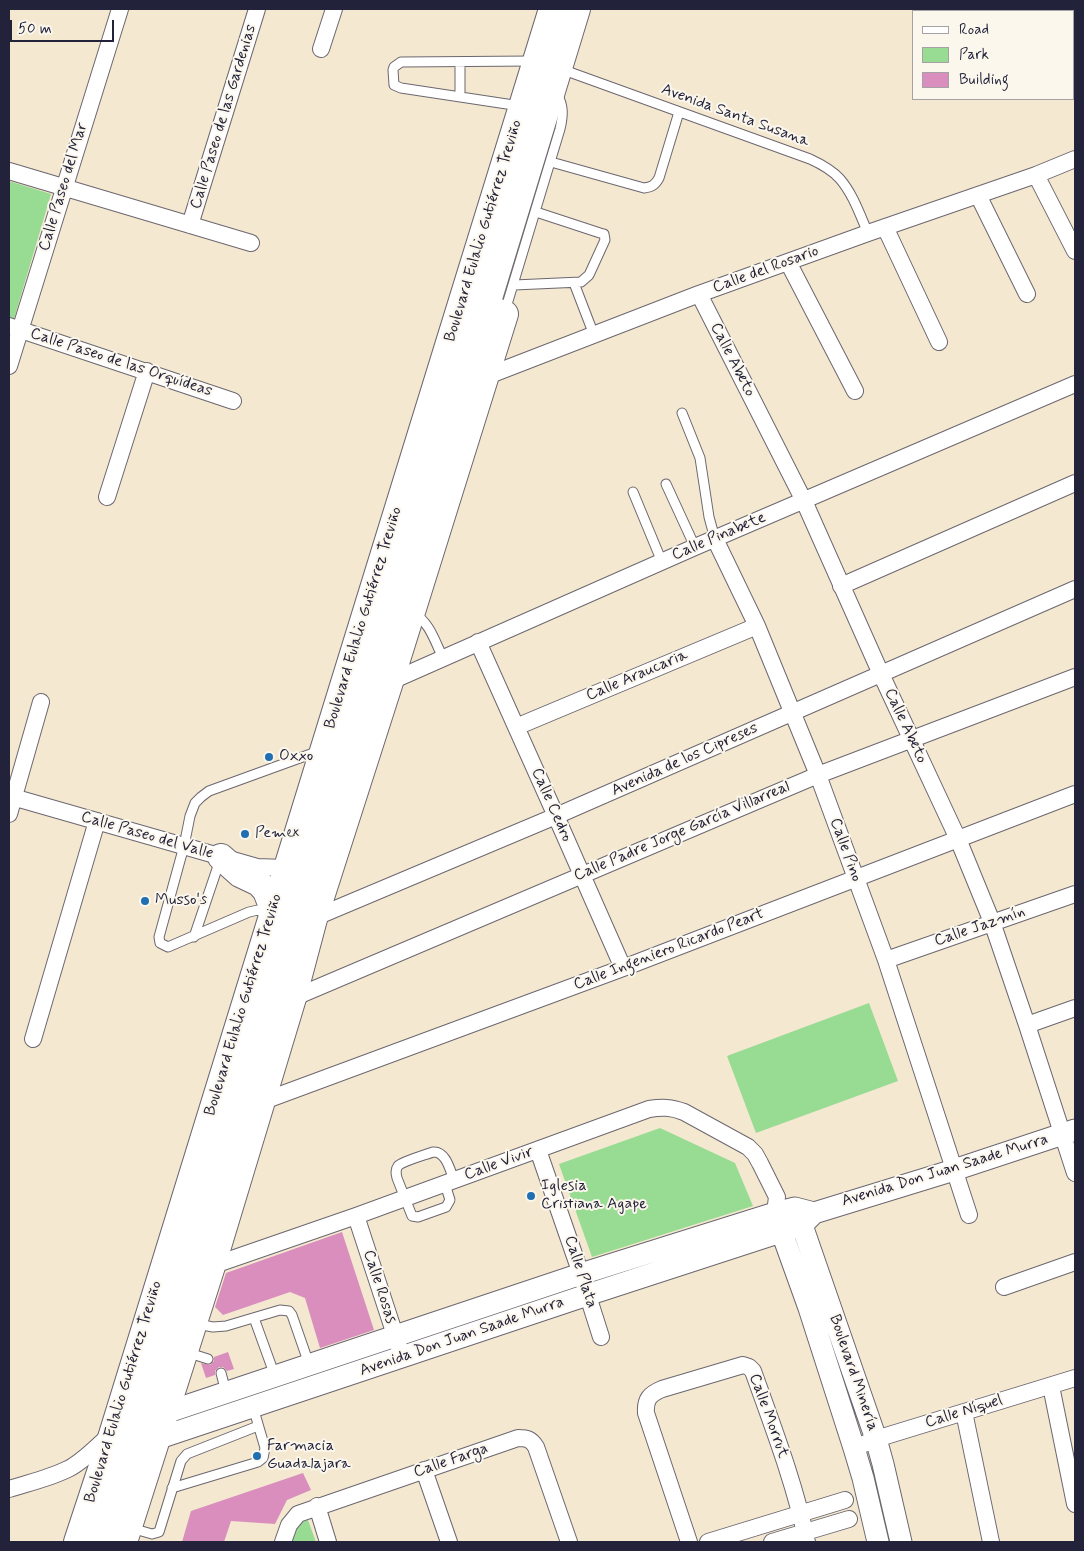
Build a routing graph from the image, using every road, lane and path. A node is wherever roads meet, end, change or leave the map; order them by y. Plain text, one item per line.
1 (120, 9) edge
2 (258, 9) edge
3 (334, 9) edge
4 (552, 9) edge
5 (577, 9) edge
6 (321, 49) dead end
7 (460, 62) junction
8 (549, 73) junction
9 (460, 97) junction
10 (522, 106) junction
11 (679, 112) junction
12 (1075, 159) edge
13 (551, 162) junction
14 (9, 171) edge
15 (1036, 175) junction
16 (64, 188) junction
17 (978, 194) junction
18 (536, 212) junction
19 (190, 225) junction
20 (885, 227) junction
21 (868, 233) junction
22 (251, 243) dead end
23 (1075, 251) edge
24 (788, 262) junction
25 (574, 283) junction
26 (514, 285) junction
27 (699, 294) junction
28 (1027, 294) dead end
29 (495, 311) junction
30 (14, 328) edge
31 (594, 335) junction
32 (939, 342) dead end
33 (9, 366) edge
34 (147, 371) junction
35 (485, 377) junction
36 (1075, 384) edge
37 (460, 386) junction
38 (856, 391) dead end
39 (233, 401) dead end
40 (682, 413) dead end
41 (1075, 483) edge
42 (666, 484) dead end
43 (633, 492) dead end
44 (107, 497) dead end
45 (804, 501) junction
46 (715, 539) junction
47 (695, 547) junction
48 (662, 562) junction
49 (841, 586) junction
50 (1075, 589) edge
51 (412, 613) junction
52 (757, 626) junction
53 (478, 642) junction
54 (443, 658) junction
55 (881, 674) junction
56 (1075, 677) edge
57 (390, 682) junction
58 (364, 693) junction
59 (41, 702) dead end
60 (793, 712) junction
61 (516, 727) junction
62 (911, 738) junction
63 (323, 749) junction
64 (818, 775) junction
65 (1075, 794) edge
66 (11, 797) edge
67 (9, 814) edge
68 (556, 816) junction
69 (97, 821) junction
70 (322, 827) junction
71 (958, 839) junction
72 (184, 846) junction
73 (221, 857) junction
74 (286, 868) junction
75 (581, 875) junction
76 (856, 879) junction
77 (1075, 894) edge
78 (288, 917) junction
79 (992, 922) junction
80 (194, 937) junction
81 (886, 960) junction
82 (623, 968) junction
83 (293, 998) junction
84 (1075, 1008) edge
85 (1027, 1025) junction
86 (33, 1039) dead end
87 (261, 1102) junction
88 (1069, 1132) edge
89 (538, 1150) junction
90 (954, 1170) junction
91 (1075, 1174) edge
92 (450, 1182) junction
93 (405, 1198) junction
94 (791, 1215) junction
95 (969, 1215) dead end
96 (356, 1216) junction
97 (201, 1262) junction
98 (1075, 1262) edge
99 (581, 1274) junction
100 (1004, 1287) dead end
101 (587, 1295) junction
102 (254, 1318) junction
103 (193, 1324) junction
104 (395, 1336) junction
105 (601, 1337) dead end
106 (402, 1357) junction
107 (312, 1375) junction
108 (275, 1376) junction
109 (1075, 1378) edge
110 (1051, 1386) junction
111 (964, 1412) junction
112 (164, 1413) junction
113 (256, 1417) junction
114 (148, 1430) junction
115 (876, 1439) junction
116 (110, 1446) junction
117 (854, 1448) junction
118 (424, 1470) junction
119 (172, 1488) junction
120 (9, 1489) edge
121 (844, 1500) dead end
122 (1075, 1504) edge
123 (317, 1506) junction
124 (800, 1514) junction
125 (849, 1519) dead end
126 (126, 1535) edge
127 (806, 1537) edge
128 (77, 1542) edge
129 (101, 1542) edge
130 (283, 1542) edge
131 (328, 1542) edge
132 (449, 1542) edge
133 (569, 1542) edge
134 (689, 1542) edge
135 (708, 1542) edge
136 (772, 1542) edge
137 (878, 1542) edge
138 (900, 1542) edge
139 (991, 1542) edge

1 - 16 street, Calle Paseo del Mar
2 - 19 street, Calle Paseo de las Gardenias
3 - 6 street
4 - 8 main road, Boulevard Eulalio Gutiérrez Treviño
5 - 8 main road, Boulevard Eulalio Gutiérrez Treviño
7 - 8 lane
7 - 9 lane
7 - 9 lane
8 - 10 main road, Boulevard Eulalio Gutiérrez Treviño
8 - 11 lane, Avenida Santa Susana
8 - 13 lane
8 - 29 main road, Boulevard Eulalio Gutiérrez Treviño
9 - 10 lane
10 - 63 main road, Boulevard Eulalio Gutiérrez Treviño
11 - 13 lane
11 - 21 lane, Avenida Santa Susana
12 - 15 street, Calle del Rosario
13 - 18 lane
14 - 16 street
15 - 17 street, Calle del Rosario
15 - 23 street
16 - 19 street
16 - 30 street, Calle Paseo del Mar
17 - 20 street, Calle del Rosario
17 - 28 street
18 - 25 lane
18 - 26 lane
19 - 22 street
20 - 21 street, Calle del Rosario
20 - 32 street
21 - 24 street, Calle del Rosario
24 - 27 street, Calle del Rosario
24 - 38 street
25 - 26 lane
25 - 31 lane
26 - 29 lane
27 - 31 street, Calle del Rosario
27 - 45 street, Calle Abeto
29 - 35 main road, Boulevard Eulalio Gutiérrez Treviño
29 - 37 main road, Boulevard Eulalio Gutiérrez Treviño
30 - 33 street, Calle Paseo del Mar
30 - 34 street, Calle Paseo de las Orquídeas
31 - 35 street, Calle del Rosario
34 - 39 street, Calle Paseo de las Orquídeas
34 - 44 street
35 - 37 street, Calle del Rosario
35 - 51 main road, Boulevard Eulalio Gutiérrez Treviño
36 - 45 street, Calle Pinabete
37 - 58 main road, Boulevard Eulalio Gutiérrez Treviño
40 - 46 lane
41 - 49 street
42 - 47 lane
43 - 48 lane
45 - 46 street, Calle Pinabete
45 - 49 street, Calle Abeto
46 - 47 street, Calle Pinabete
46 - 52 street, Calle Pino
47 - 48 street, Calle Pinabete
48 - 53 street, Calle Pinabete
49 - 55 street, Calle Abeto
50 - 55 street, Avenida de los Cipreses
51 - 54 lane
51 - 57 main road, Boulevard Eulalio Gutiérrez Treviño
52 - 60 street, Calle Pino
52 - 61 street, Calle Araucaria
53 - 54 street, Calle Pinabete
53 - 61 street, Calle Cedro
54 - 57 street, Calle Pinabete
55 - 60 street, Avenida de los Cipreses
55 - 62 street, Calle Abeto
56 - 62 street, Calle Padre Jorge García Villarreal
57 - 58 street, Calle Pinabete
57 - 78 main road, Boulevard Eulalio Gutiérrez Treviño
58 - 70 main road, Boulevard Eulalio Gutiérrez Treviño
59 - 66 street
60 - 64 street, Calle Pino
60 - 68 street, Avenida de los Cipreses
61 - 68 street, Calle Cedro
62 - 64 street, Calle Padre Jorge García Villarreal
62 - 71 street, Calle Abeto
63 - 72 lane
63 - 74 main road, Boulevard Eulalio Gutiérrez Treviño
64 - 75 street, Calle Padre Jorge García Villarreal
64 - 76 street, Calle Pino
65 - 71 street, Calle Ingeniero Ricardo Peart
66 - 67 street
66 - 69 street, Calle Paseo del Valle
68 - 75 street, Calle Cedro
68 - 78 street, Avenida de los Cipreses
69 - 72 street, Calle Paseo del Valle
69 - 86 street
70 - 74 main road
70 - 78 main road, Boulevard Eulalio Gutiérrez Treviño
71 - 76 street, Calle Ingeniero Ricardo Peart
71 - 79 street, Calle Abeto
72 - 73 street, Calle Paseo del Valle
72 - 80 lane
73 - 74 street, Calle Paseo del Valle
73 - 78 main road
73 - 80 lane
74 - 78 main road, Boulevard Eulalio Gutiérrez Treviño
75 - 82 street, Calle Cedro
75 - 83 street, Calle Padre Jorge García Villarreal
76 - 81 street, Calle Pino
76 - 82 street, Calle Ingeniero Ricardo Peart
77 - 79 street, Calle Jazmín
78 - 80 lane
78 - 83 main road, Boulevard Eulalio Gutiérrez Treviño
78 - 97 main road, Boulevard Eulalio Gutiérrez Treviño
78 - 116 main road, Boulevard Eulalio Gutiérrez Treviño
79 - 81 street, Calle Jazmín
79 - 85 street, Calle Abeto
81 - 90 street, Calle Pino
82 - 87 street, Calle Ingeniero Ricardo Peart
83 - 87 main road, Boulevard Eulalio Gutiérrez Treviño
84 - 85 street
85 - 88 street, Calle Abeto
87 - 97 main road, Boulevard Eulalio Gutiérrez Treviño
88 - 90 street, Avenida Don Juan Saade Murra
88 - 91 street, Calle Abeto
89 - 92 street, Calle Vivir
89 - 94 street, Calle Vivir
89 - 99 street, Calle Plata
90 - 94 street, Avenida Don Juan Saade Murra
90 - 95 street, Calle Pino
92 - 93 street, Calle Vivir
92 - 93 lane
92 - 93 lane
93 - 96 street, Calle Vivir
94 - 99 street, Avenida Don Juan Saade Murra
94 - 101 street, Avenida Don Juan Saade Murra
94 - 115 street, Boulevard Minería
94 - 117 street, Boulevard Minería
96 - 97 street, Calle Vivir
96 - 104 street, Calle Rosas
97 - 103 main road, Boulevard Eulalio Gutiérrez Treviño
97 - 114 main road, Boulevard Eulalio Gutiérrez Treviño
98 - 100 street
99 - 101 street, Calle Plata
99 - 104 street, Avenida Don Juan Saade Murra
101 - 105 street, Calle Plata
101 - 106 street, Avenida Don Juan Saade Murra
102 - 103 lane
102 - 107 lane
102 - 108 lane
103 - 112 main road, Boulevard Eulalio Gutiérrez Treviño
104 - 106 street, Calle Rosas
104 - 107 street, Avenida Don Juan Saade Murra
106 - 107 street, Avenida Don Juan Saade Murra
107 - 108 street, Avenida Don Juan Saade Murra
107 - 113 street, Avenida Don Juan Saade Murra
108 - 112 street, Avenida Don Juan Saade Murra
109 - 110 street, Calle Níquel
110 - 111 street, Calle Níquel
110 - 122 street
111 - 115 street, Calle Níquel
111 - 139 street
112 - 114 main road, Boulevard Eulalio Gutiérrez Treviño
113 - 114 street, Avenida Don Juan Saade Murra
113 - 119 lane
113 - 119 lane
114 - 116 main road, Boulevard Eulalio Gutiérrez Treviño
114 - 126 main road, Boulevard Eulalio Gutiérrez Treviño
115 - 117 street, Calle Níquel
115 - 138 street, Boulevard Minería
116 - 120 street
116 - 128 main road, Boulevard Eulalio Gutiérrez Treviño
116 - 129 main road, Boulevard Eulalio Gutiérrez Treviño
117 - 137 street, Boulevard Minería
118 - 123 street, Calle Farga
118 - 132 street
118 - 133 street, Calle Farga
119 - 126 lane
121 - 124 street
123 - 130 street, Calle Farga
123 - 131 street
124 - 127 street
124 - 134 street, Calle Morrut
124 - 135 street
125 - 127 street
127 - 136 street

